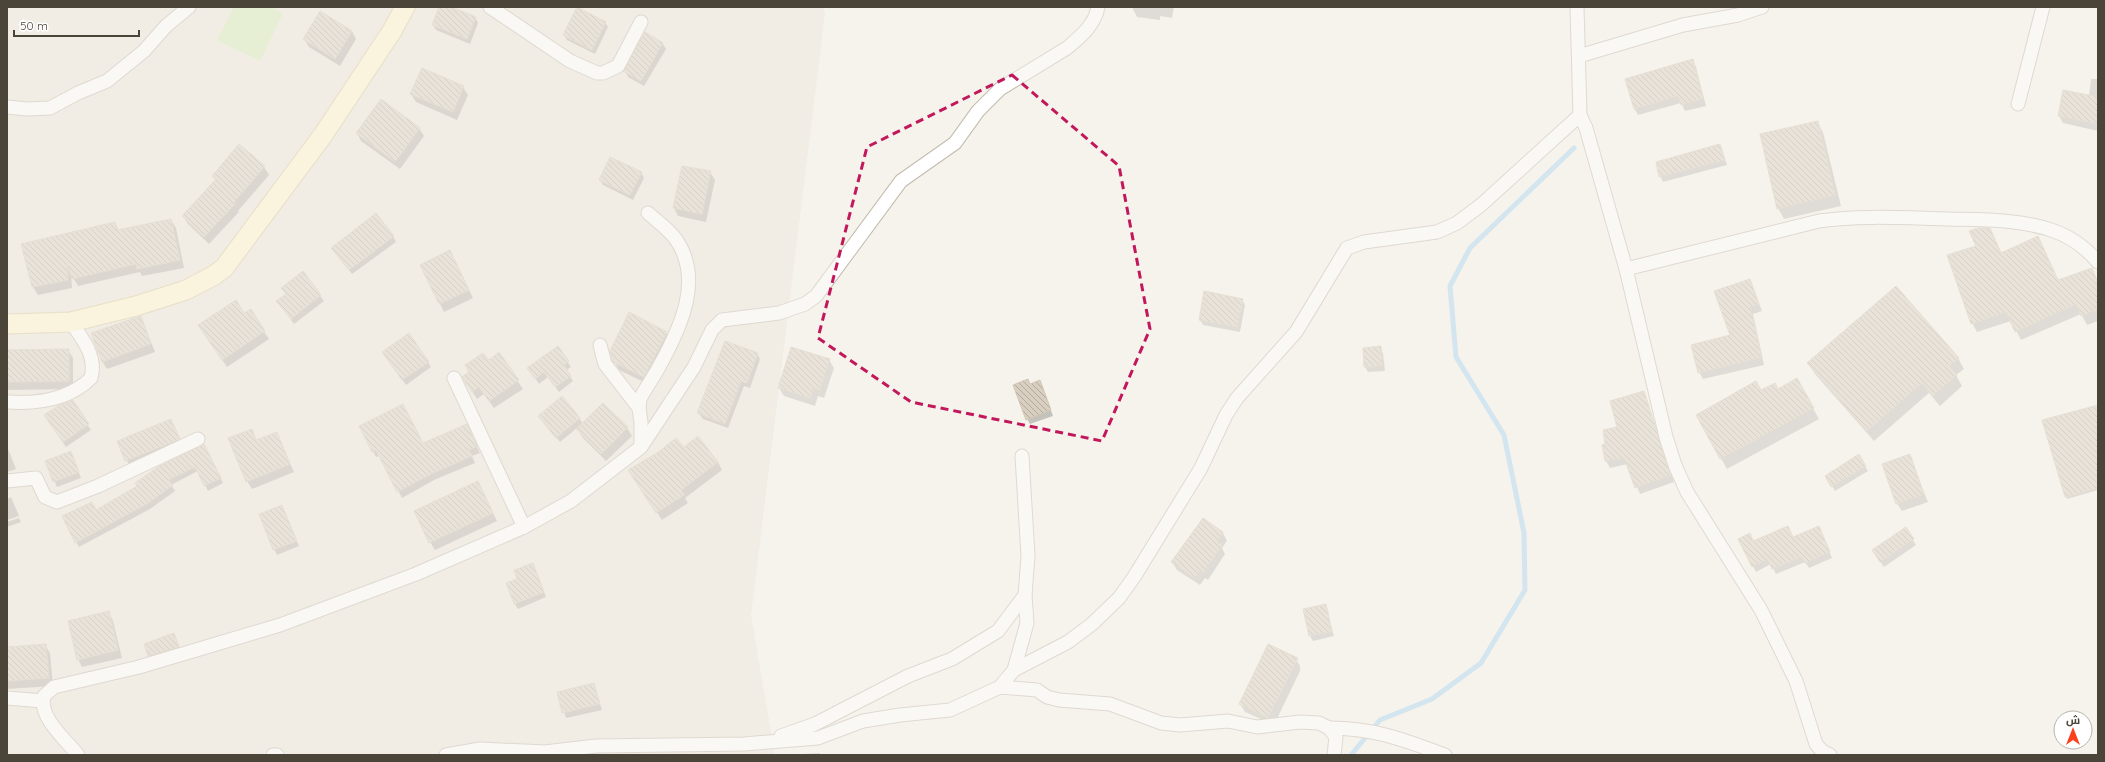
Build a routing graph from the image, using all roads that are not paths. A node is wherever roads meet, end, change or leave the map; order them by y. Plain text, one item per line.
1 (189, 7) edge
2 (405, 7) edge
3 (490, 7) edge
4 (1098, 7) edge
5 (1577, 7) edge
6 (1762, 7) edge
7 (2043, 7) edge
8 (641, 22) dead end
9 (1579, 56) junction
10 (2018, 104) dead end
11 (7, 107) edge
12 (1580, 115) junction
13 (648, 213) dead end
14 (2098, 262) edge
15 (1626, 269) junction
16 (71, 322) junction
17 (7, 324) edge
18 (600, 345) dead end
19 (454, 378) dead end
20 (7, 402) edge
21 (638, 408) junction
22 (198, 439) dead end
23 (641, 446) junction
24 (1022, 456) dead end
25 (7, 481) edge
26 (524, 527) junction
27 (1026, 595) junction
28 (1014, 670) junction
29 (1000, 687) junction
30 (7, 698) edge
31 (43, 701) junction
32 (1329, 728) junction
33 (764, 742) junction
34 (1814, 749) edge
35 (78, 755) edge
36 (272, 755) edge
37 (277, 755) edge
38 (446, 755) edge
39 (1334, 755) edge
40 (1445, 755) edge
41 (1830, 755) edge

1 - 11 street
2 - 16 street
3 - 8 street
4 - 23 street
5 - 9 street
6 - 9 street
7 - 10 street
9 - 12 street
12 - 15 street
12 - 28 street
13 - 21 street
14 - 15 street
15 - 34 street
16 - 17 street
16 - 20 street
18 - 21 street
19 - 26 street
21 - 23 street
22 - 25 street
23 - 26 street
24 - 27 street
26 - 31 street
27 - 28 street
27 - 33 street
28 - 29 street
29 - 32 street
29 - 33 street
30 - 31 street
31 - 35 street
32 - 39 street
32 - 40 street
33 - 38 street
34 - 41 street
36 - 37 street

